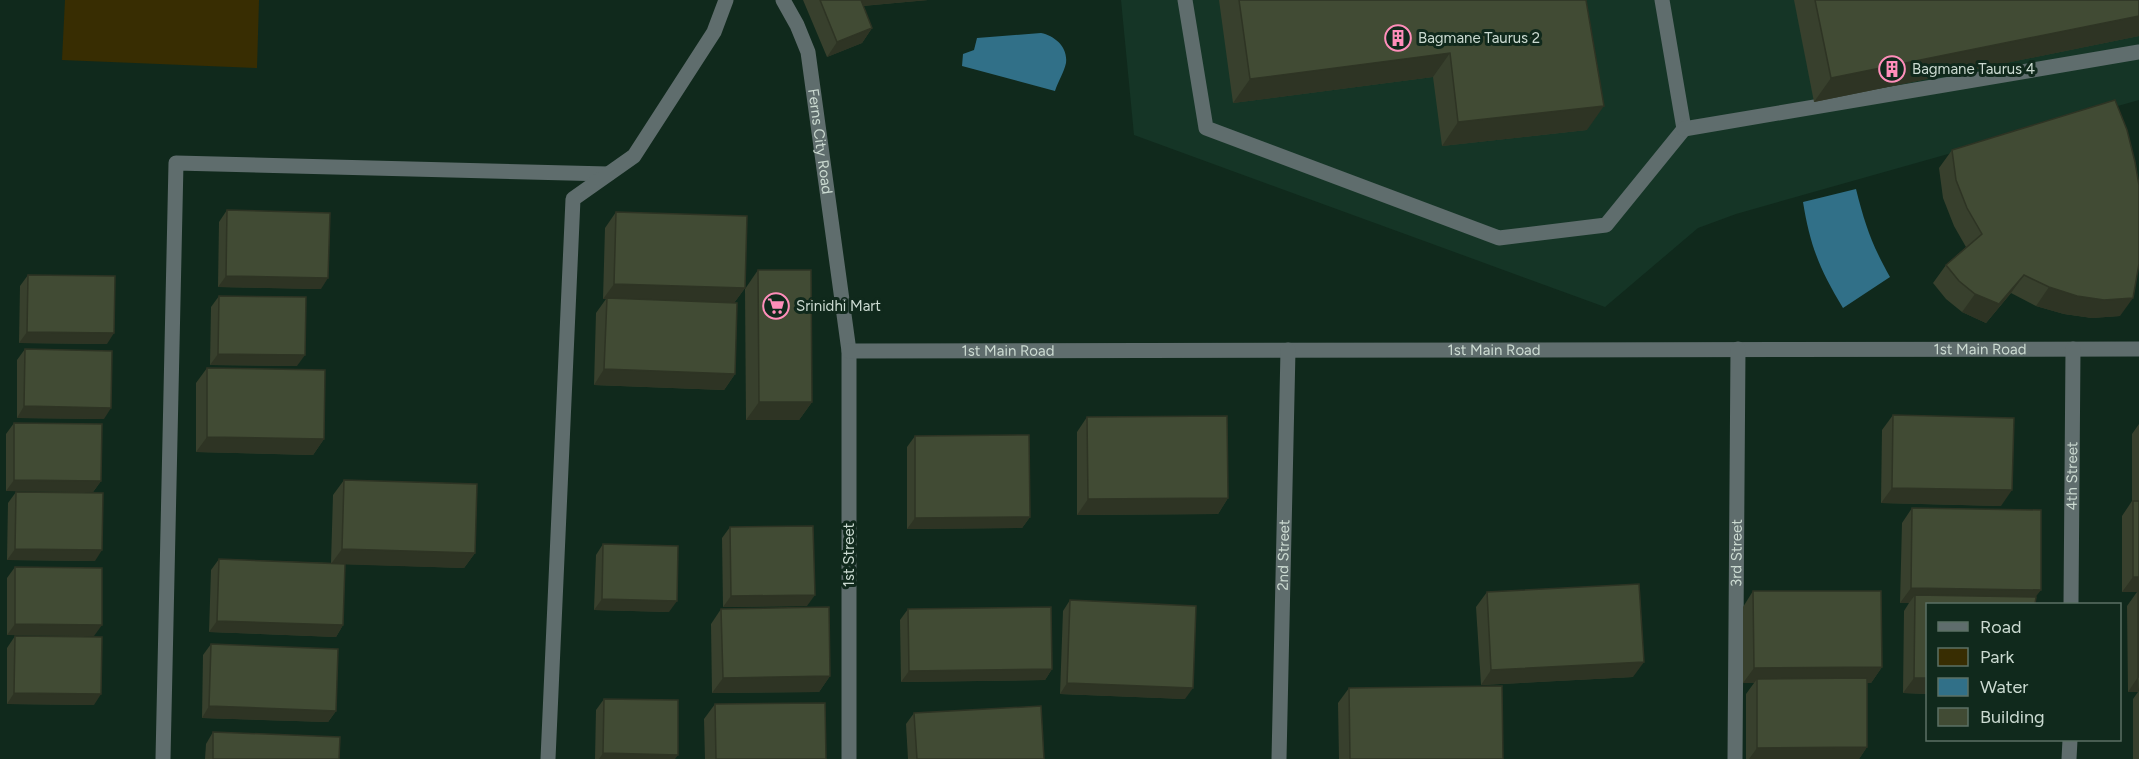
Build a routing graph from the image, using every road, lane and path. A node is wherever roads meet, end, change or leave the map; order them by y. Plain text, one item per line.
1 (726, 0) edge
2 (783, 0) edge
3 (1185, 0) edge
4 (1662, 0) edge
5 (2139, 52) edge
6 (1684, 129) junction
7 (608, 174) junction
8 (1738, 349) junction
9 (2073, 349) junction
10 (2139, 349) edge
11 (1288, 350) junction
12 (849, 351) junction
13 (2071, 603) edge
14 (2070, 741) edge
15 (163, 759) edge
16 (548, 759) edge
17 (849, 759) edge
18 (1279, 759) edge
19 (1736, 759) edge
20 (2069, 759) edge

1 - 7 street
2 - 12 street, Ferns City Road
3 - 6 street
4 - 6 street
5 - 6 street
7 - 15 street
7 - 16 street
8 - 9 street, 1st Main Road
8 - 11 street, 1st Main Road
8 - 19 street, 3rd Street
9 - 10 street, 1st Main Road
9 - 13 street, 4th Street
11 - 12 street, 1st Main Road
11 - 18 street, 2nd Street
12 - 17 street, 1st Street
14 - 20 street

